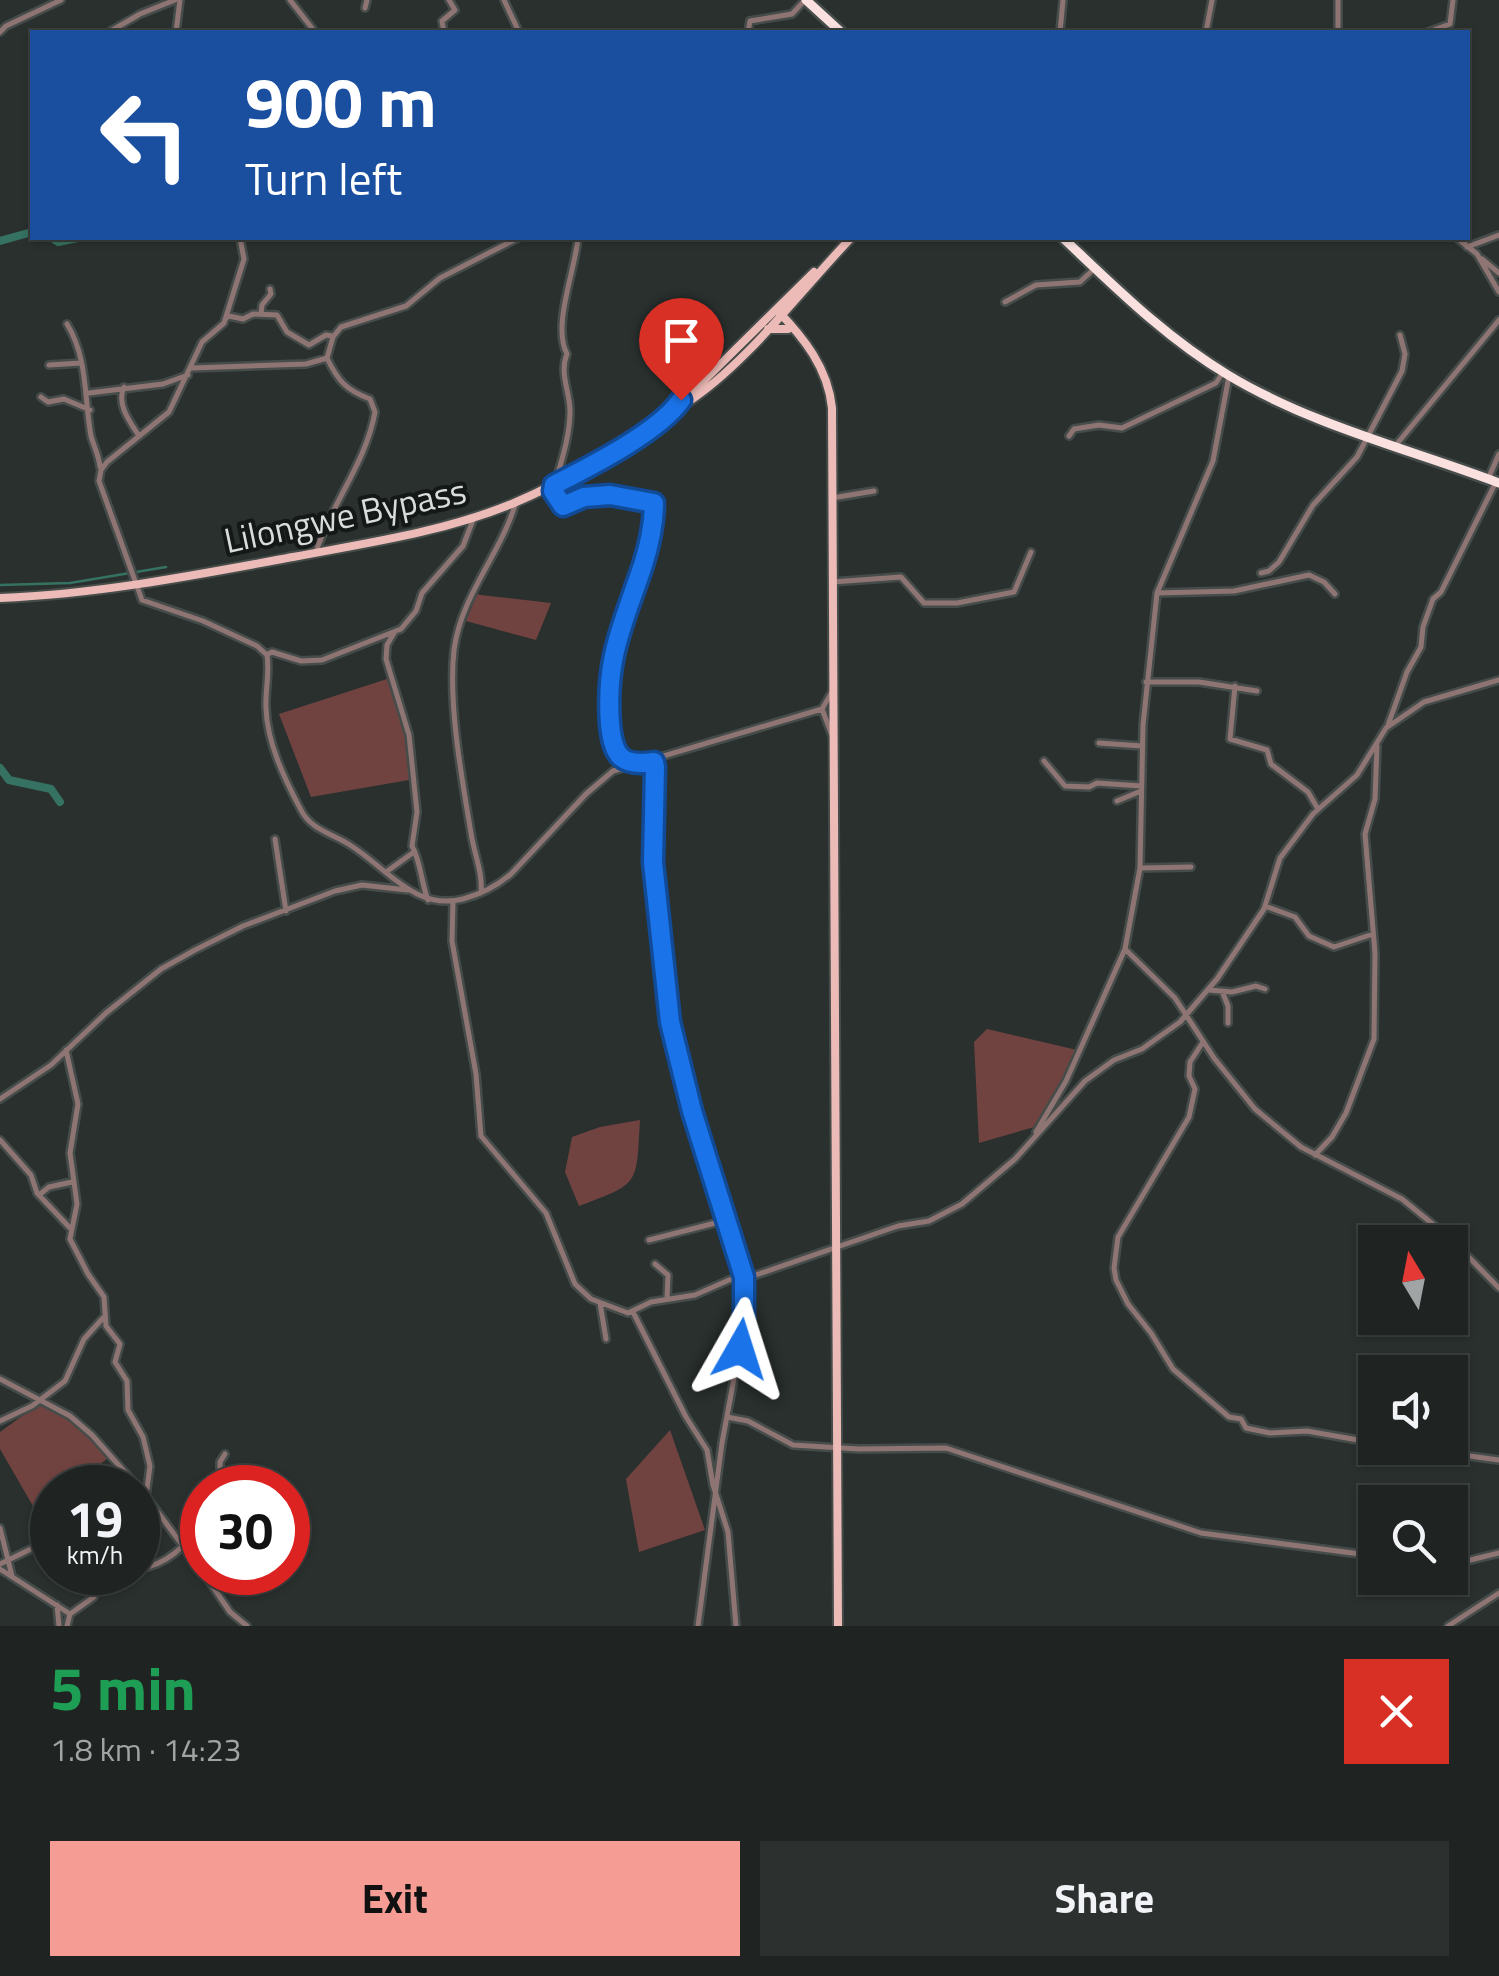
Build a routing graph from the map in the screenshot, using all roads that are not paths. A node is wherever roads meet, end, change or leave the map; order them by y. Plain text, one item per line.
1 (61, 0) edge
2 (178, 0) edge
3 (290, 0) edge
4 (449, 0) edge
5 (504, 0) edge
6 (806, 0) edge
7 (1062, 0) edge
8 (1212, 0) edge
9 (1338, 0) edge
10 (1453, 0) edge
11 (113, 30) edge
12 (176, 30) edge
13 (314, 30) edge
14 (444, 30) edge
15 (518, 30) edge
16 (748, 30) edge
17 (840, 30) edge
18 (1060, 30) edge
19 (1206, 30) edge
20 (1338, 30) edge
21 (1434, 30) edge
22 (0, 32) edge
23 (1499, 236) edge
24 (240, 240) edge
25 (514, 240) edge
26 (578, 240) edge
27 (849, 240) edge
28 (1065, 240) edge
29 (1460, 240) edge
30 (1467, 247) junction
31 (836, 253) junction
32 (1477, 254) junction
33 (1096, 268) junction
34 (1499, 273) edge
35 (270, 289) dead end
36 (1499, 292) edge
37 (800, 294) junction
38 (1005, 302) dead end
39 (260, 314) junction
40 (777, 314) junction
41 (225, 320) junction
42 (1499, 320) edge
43 (67, 324) dead end
44 (790, 328) junction
45 (764, 332) junction
46 (1400, 335) dead end
47 (332, 337) junction
48 (327, 358) junction
49 (81, 363) junction
50 (49, 365) dead end
51 (190, 372) junction
52 (1226, 374) junction
53 (124, 387) junction
54 (88, 393) junction
55 (41, 397) dead end
56 (675, 409) junction
57 (90, 410) junction
58 (138, 436) junction
59 (1069, 436) dead end
60 (1369, 436) junction
61 (1396, 445) junction
62 (1499, 454) edge
63 (101, 470) junction
64 (1495, 481) edge
65 (554, 485) junction
66 (874, 491) dead end
67 (832, 498) junction
68 (516, 502) junction
69 (474, 517) junction
70 (316, 552) junction
71 (1031, 552) dead end
72 (1260, 573) dead end
73 (832, 582) junction
74 (138, 585) junction
75 (1156, 594) junction
76 (1336, 594) dead end
77 (0, 598) edge
78 (394, 633) junction
79 (268, 654) junction
80 (1499, 680) edge
81 (1146, 682) junction
82 (1235, 686) junction
83 (833, 689) junction
84 (1257, 691) dead end
85 (822, 710) junction
86 (1386, 728) junction
87 (834, 738) junction
88 (1378, 742) junction
89 (1099, 743) dead end
90 (1142, 746) junction
91 (1044, 761) dead end
92 (654, 762) junction
93 (633, 765) junction
94 (1141, 788) junction
95 (1118, 801) dead end
96 (1318, 809) junction
97 (275, 839) dead end
98 (414, 852) junction
99 (1191, 867) dead end
100 (1140, 868) junction
101 (386, 872) junction
102 (408, 890) junction
103 (482, 893) junction
104 (428, 900) junction
105 (453, 901) junction
106 (1266, 906) junction
107 (286, 911) junction
108 (1373, 934) junction
109 (1125, 949) junction
110 (1265, 989) dead end
111 (1209, 990) junction
112 (1222, 991) junction
113 (1186, 1016) junction
114 (1228, 1023) dead end
115 (1203, 1042) junction
116 (66, 1050) junction
117 (0, 1100) edge
118 (1035, 1134) junction
119 (0, 1140) edge
120 (1316, 1155) junction
121 (73, 1181) junction
122 (38, 1195) junction
123 (727, 1220) junction
124 (70, 1228) junction
125 (650, 1240) dead end
126 (836, 1248) junction
127 (656, 1264) dead end
128 (744, 1277) junction
129 (1499, 1288) edge
130 (667, 1299) junction
131 (600, 1304) junction
132 (633, 1312) junction
133 (104, 1316) junction
134 (606, 1339) dead end
135 (0, 1378) edge
136 (42, 1399) junction
137 (727, 1417) junction
138 (0, 1421) edge
139 (1358, 1440) edge
140 (836, 1447) junction
141 (225, 1454) dead end
142 (1468, 1456) edge
143 (1499, 1460) edge
144 (118, 1465) edge
145 (150, 1465) edge
146 (220, 1465) edge
147 (715, 1494) junction
148 (160, 1515) edge
149 (0, 1528) edge
150 (180, 1543) edge
151 (30, 1549) edge
152 (1499, 1552) edge
153 (1358, 1554) edge
154 (7, 1558) junction
155 (1468, 1560) edge
156 (0, 1566) edge
157 (12, 1576) junction
158 (1499, 1593) edge
159 (93, 1595) edge
160 (218, 1595) edge
161 (57, 1604) junction
162 (70, 1614) junction
163 (59, 1626) edge
164 (67, 1626) edge
165 (247, 1626) edge
166 (698, 1626) edge
167 (736, 1626) edge
168 (838, 1626) edge
169 (1448, 1626) edge

1 - 22 street
2 - 11 street
2 - 12 street
3 - 13 street
4 - 14 street
5 - 15 street
6 - 16 street
6 - 17 highway
7 - 18 street
8 - 19 street
9 - 20 street
10 - 21 street
23 - 30 street
24 - 41 street
25 - 47 street
26 - 65 street
27 - 31 main road, Lilongwe Bypass
28 - 33 highway
29 - 30 street
30 - 32 street
31 - 37 main road, Lilongwe Bypass
31 - 40 main road, Lilongwe Bypass
32 - 34 street
32 - 36 street
33 - 38 street
33 - 52 highway
35 - 39 street
37 - 40 main road, Lilongwe Bypass
37 - 44 main road
39 - 41 street
39 - 47 street
40 - 44 main road
40 - 45 main road, Lilongwe Bypass
40 - 56 main road, Lilongwe Bypass
41 - 51 street
42 - 61 street
43 - 49 street
44 - 45 main road
44 - 67 main road
45 - 56 main road, Lilongwe Bypass
46 - 60 street
47 - 48 street
48 - 51 street
48 - 70 street
49 - 50 street
49 - 54 street
51 - 53 street
51 - 58 street
52 - 59 street
52 - 60 highway
52 - 75 street
53 - 54 street
53 - 58 street
54 - 57 street
55 - 57 street
56 - 65 main road, Lilongwe Bypass
57 - 63 street
58 - 63 street
60 - 61 highway
60 - 72 street
61 - 64 highway
62 - 64 street
63 - 74 street
64 - 86 street
65 - 68 main road, Lilongwe Bypass
65 - 93 street
66 - 67 street
67 - 73 main road
68 - 69 main road, Lilongwe Bypass
68 - 103 street
69 - 70 main road, Lilongwe Bypass
69 - 78 street
70 - 74 main road, Lilongwe Bypass
71 - 73 street
73 - 83 main road
74 - 77 main road, Lilongwe Bypass
74 - 79 street
75 - 76 street
75 - 81 street
78 - 79 street
78 - 98 street
79 - 101 street
80 - 86 street
81 - 82 street
81 - 90 street
82 - 84 street
82 - 96 street
83 - 85 street
83 - 87 main road
85 - 87 street
85 - 92 street
86 - 88 street
87 - 126 main road
88 - 96 street
88 - 108 street
89 - 90 street
90 - 94 street
91 - 94 street
92 - 93 street
92 - 123 street
93 - 103 street
94 - 95 street
94 - 100 street
96 - 106 street
97 - 107 street
98 - 101 street
98 - 104 street
99 - 100 street
100 - 109 street
101 - 102 street
102 - 104 street
102 - 107 street
103 - 105 street
104 - 105 street
105 - 131 street
106 - 108 street
106 - 111 street
107 - 116 street
108 - 120 street
109 - 113 street
109 - 118 street
110 - 112 street
111 - 112 street
111 - 113 street
112 - 114 street
113 - 115 street
113 - 118 street
115 - 120 street
115 - 139 street
116 - 117 street
116 - 121 street
118 - 126 street
119 - 122 street
120 - 129 street
121 - 122 street
121 - 124 street
122 - 124 street
123 - 125 street
123 - 128 street
124 - 133 street
126 - 128 street
126 - 140 main road
127 - 130 street
128 - 130 street
128 - 137 street
130 - 132 street
131 - 132 street
131 - 134 street
132 - 147 street
133 - 136 street
133 - 145 street
135 - 136 street
136 - 138 street
136 - 144 street
137 - 140 street
137 - 147 street
140 - 153 street
140 - 168 main road
141 - 146 street
142 - 143 street
147 - 166 street
147 - 167 street
148 - 150 street
149 - 154 street
151 - 154 street
152 - 155 street
154 - 156 street
154 - 157 street
156 - 157 street
157 - 161 street
158 - 169 street
159 - 162 street
160 - 165 street
161 - 162 street
161 - 163 street
162 - 164 street

